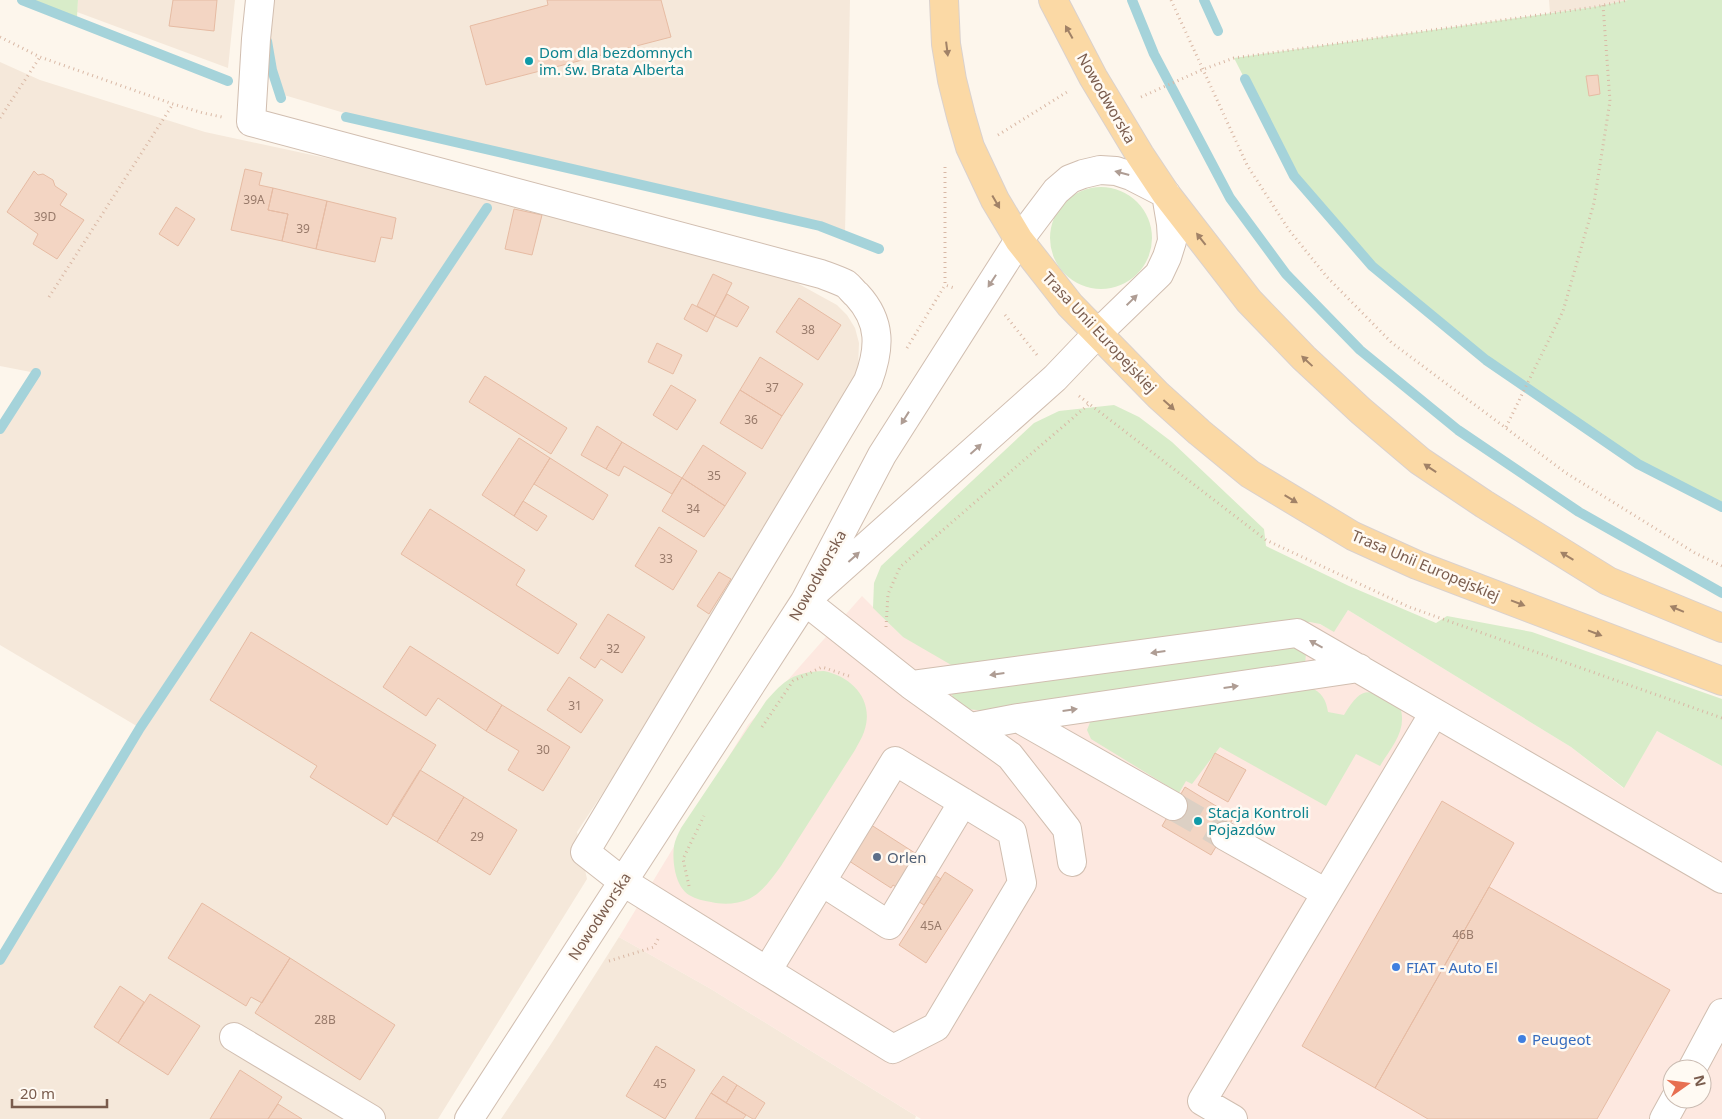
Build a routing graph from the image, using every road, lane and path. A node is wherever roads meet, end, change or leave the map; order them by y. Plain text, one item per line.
1 (260, 0) edge
2 (944, 0) edge
3 (1053, 0) edge
4 (1171, 0) edge
5 (1628, 0) edge
6 (1603, 5) junction
7 (0, 37) edge
8 (40, 56) junction
9 (1204, 69) junction
10 (173, 104) junction
11 (0, 118) edge
12 (251, 122) junction
13 (1166, 194) junction
14 (1019, 240) junction
15 (945, 285) dead end
16 (49, 297) dead end
17 (1097, 334) junction
18 (906, 350) dead end
19 (1089, 404) dead end
20 (1506, 427) junction
21 (1722, 566) edge
22 (804, 601) junction
23 (1722, 628) edge
24 (870, 652) junction
25 (1359, 668) junction
26 (1722, 681) edge
27 (911, 685) junction
28 (1434, 712) junction
29 (1018, 718) junction
30 (971, 727) junction
31 (760, 730) dead end
32 (963, 802) junction
33 (1173, 806) tunnel mouth
34 (706, 811) dead end
35 (1225, 836) tunnel mouth
36 (1072, 862) dead end
37 (1722, 879) edge
38 (622, 881) junction
39 (822, 882) junction
40 (1326, 893) junction
41 (673, 913) junction
42 (605, 967) dead end
43 (767, 971) junction
44 (1722, 1013) edge
45 (234, 1037) dead end
46 (1697, 1059) edge
47 (371, 1119) edge
48 (469, 1119) edge
49 (1233, 1119) edge

1 - 12 street
2 -> 14 main road
13 -> 3 main road, Nowodworska
4 - 9 path
5 - 6 path
6 - 9 path
6 - 20 path
7 - 8 path
8 - 10 path
8 - 11 path
9 - 20 path
10 - 12 path
10 - 16 path
12 - 38 street
13 -> 14 street
17 -> 13 street
23 -> 13 main road
14 - 17 main road, Trasa Unii Europejskiej
14 -> 22 street, Nowodworska
15 - 18 path
22 -> 17 street
17 -> 26 main road, Trasa Unii Europejskiej
19 - 24 path
20 - 21 path
22 - 24 street
22 - 38 street, Nowodworska
24 - 27 street
24 - 31 path
25 -> 27 street
25 - 28 street
29 -> 25 street
27 - 30 street
28 - 37 street
28 - 40 street
29 - 30 street
29 - 33 street
30 - 36 street
32 - 39 street
32 - 39 street
32 - 43 street
34 - 41 path
35 - 40 street
38 - 41 street
38 - 48 street, Nowodworska
39 - 43 street
40 - 49 street
41 - 42 path
41 - 43 street
44 - 46 street
45 - 47 street

